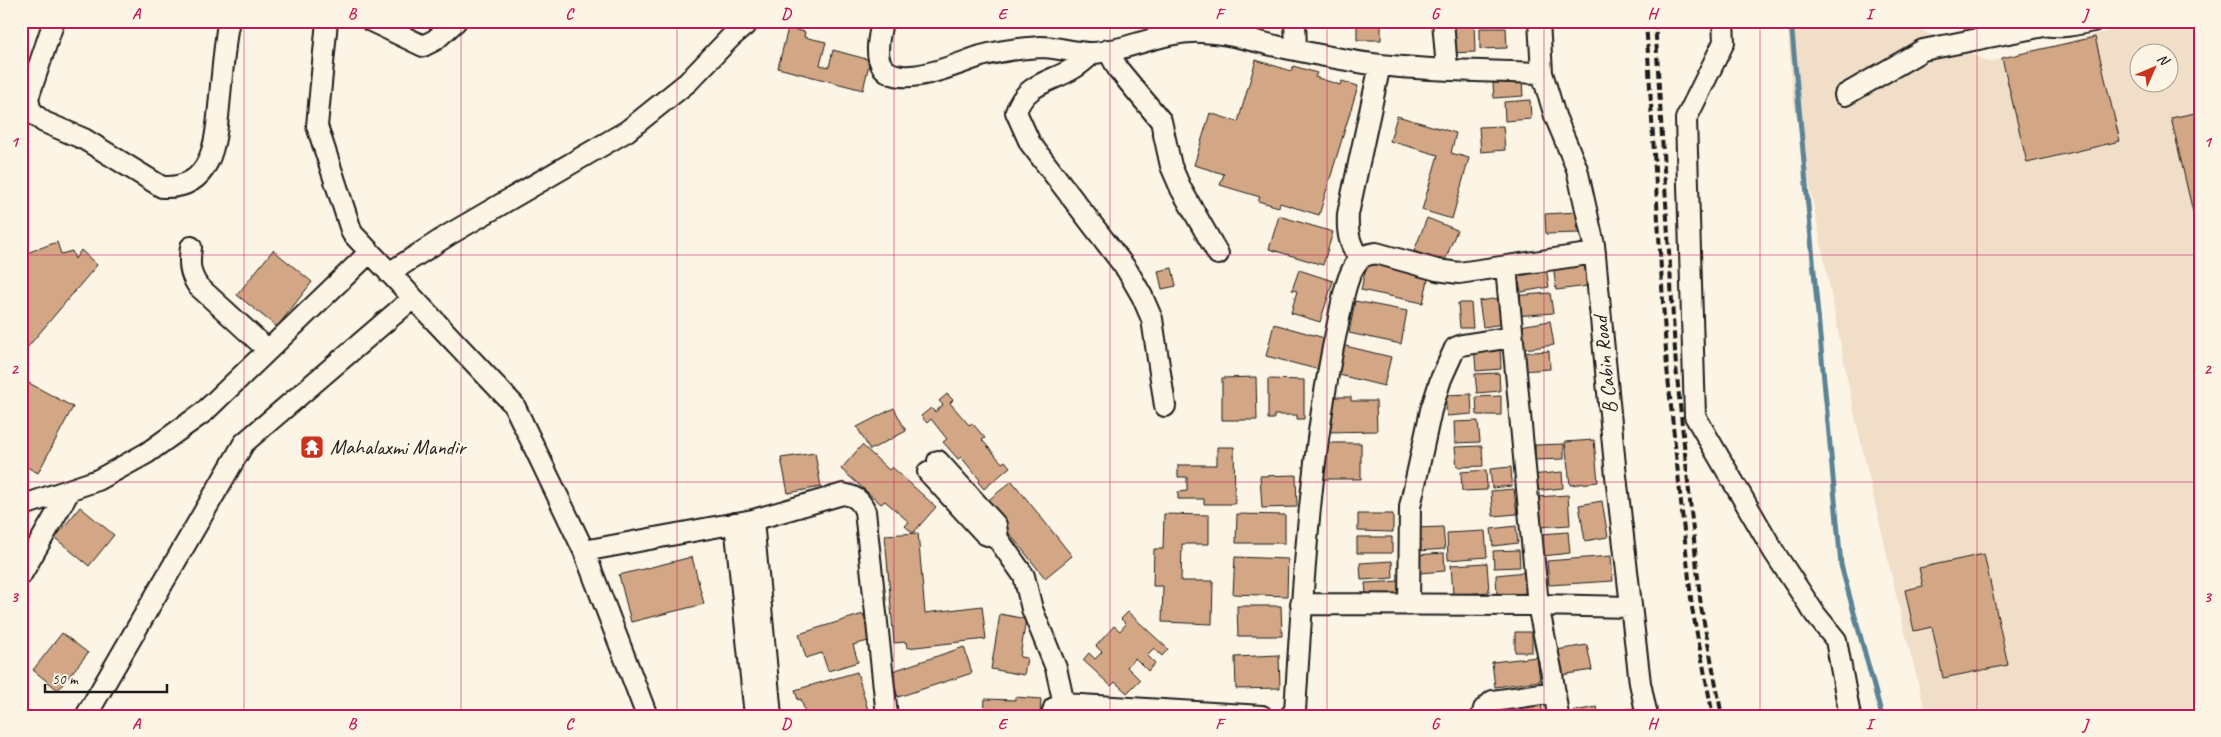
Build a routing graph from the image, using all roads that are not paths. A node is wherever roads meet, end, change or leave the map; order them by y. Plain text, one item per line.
1 (54, 21) edge
2 (230, 21) edge
3 (327, 21) edge
4 (372, 21) edge
5 (456, 21) edge
6 (750, 21) edge
7 (882, 21) edge
8 (1295, 21) edge
9 (1443, 21) edge
10 (1539, 21) edge
11 (1723, 21) edge
12 (2093, 21) edge
13 (2039, 24) edge
14 (1296, 50) junction
15 (1100, 51) junction
16 (1380, 65) junction
17 (1447, 70) junction
18 (1542, 73) junction
19 (1845, 95) dead end
20 (191, 247) dead end
21 (370, 252) junction
22 (1595, 253) junction
23 (1218, 254) dead end
24 (1360, 259) junction
25 (1506, 267) junction
26 (390, 273) junction
27 (413, 298) junction
28 (1512, 337) junction
29 (268, 350) junction
30 (1165, 406) dead end
31 (933, 467) dead end
32 (70, 490) junction
33 (21, 506) edge
34 (744, 522) junction
35 (584, 552) junction
36 (21, 575) edge
37 (1301, 604) junction
38 (1409, 605) junction
39 (1538, 606) junction
40 (1632, 607) junction
41 (756, 637) junction
42 (1555, 692) junction
43 (1058, 710) edge
44 (86, 716) edge
45 (647, 716) edge
46 (755, 716) edge
47 (771, 716) edge
48 (887, 716) edge
49 (1262, 716) edge
50 (1290, 716) edge
51 (1482, 716) edge
52 (1558, 716) edge
53 (1647, 716) edge
54 (1850, 716) edge

1 - 2 street
3 - 21 street
4 - 5 street
6 - 26 street
7 - 15 street
8 - 14 street
9 - 17 street
10 - 18 street, B Cabin Road
11 - 54 street
12 - 13 street
13 - 19 street
14 - 15 street
14 - 16 street
15 - 23 street
15 - 30 street
16 - 17 street
16 - 24 street
17 - 18 street
18 - 22 street, B Cabin Road
20 - 29 street
21 - 26 street
21 - 29 street
22 - 25 street
22 - 40 street, B Cabin Road
24 - 25 street
24 - 37 street
25 - 28 street
26 - 27 street
27 - 35 street
27 - 44 street
28 - 38 street
28 - 39 street
29 - 32 street
31 - 43 street
32 - 33 street
32 - 36 street
34 - 35 street
34 - 41 street
34 - 48 street
35 - 45 street
37 - 38 street
37 - 50 street
38 - 39 street
39 - 40 street
39 - 42 street
40 - 53 street, B Cabin Road
41 - 46 street
41 - 47 street
42 - 51 street
42 - 52 street
43 - 49 street

